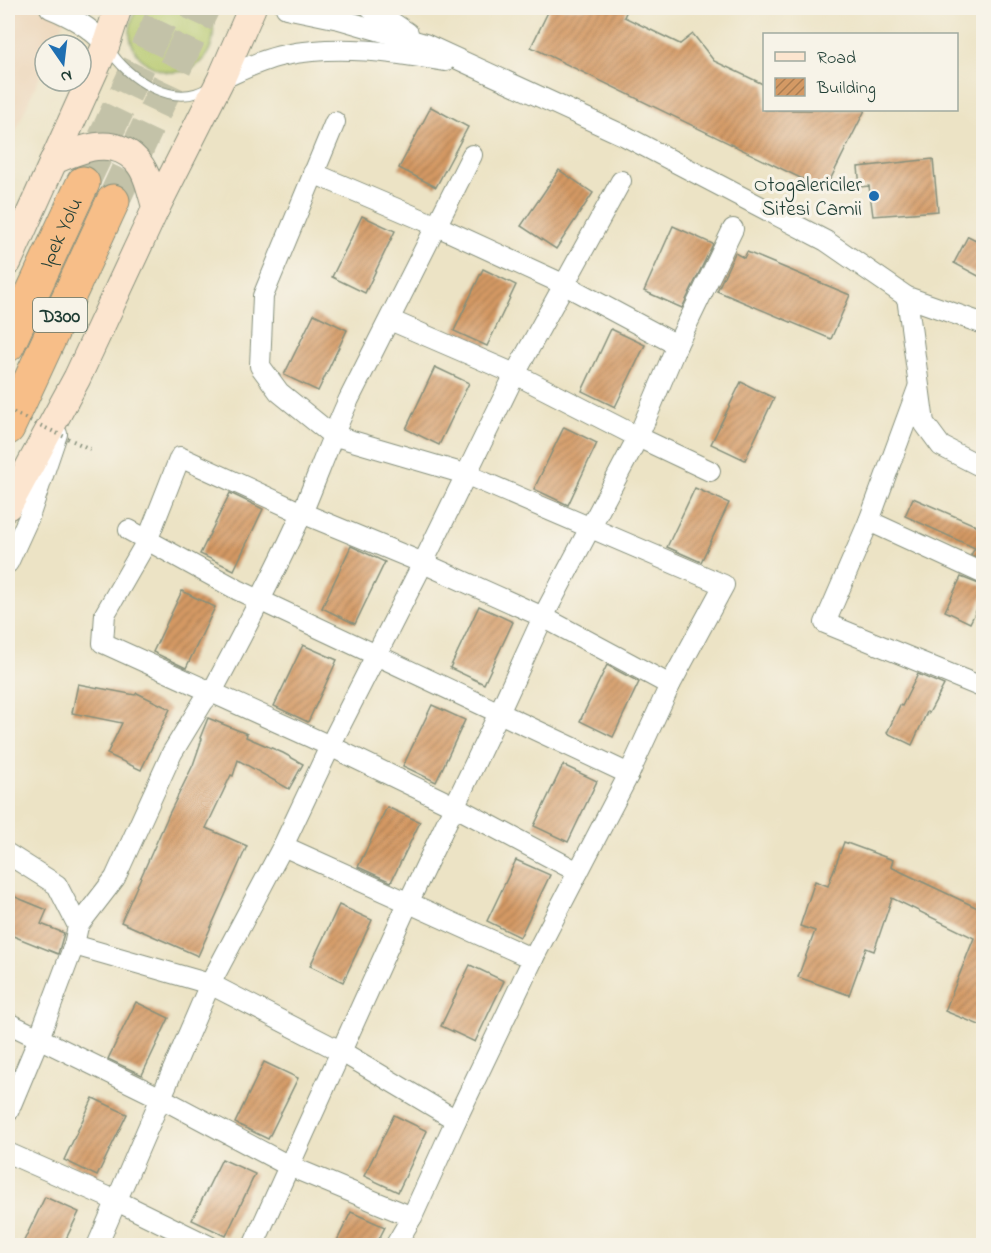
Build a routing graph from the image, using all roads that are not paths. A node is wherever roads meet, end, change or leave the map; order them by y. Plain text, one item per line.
1 (50, 8) edge
2 (118, 8) edge
3 (252, 8) edge
4 (286, 8) edge
5 (371, 8) edge
6 (425, 44) junction
7 (106, 45) junction
8 (471, 65) junction
9 (221, 79) junction
10 (334, 122) dead end
11 (472, 156) dead end
12 (53, 161) junction
13 (314, 173) junction
14 (621, 181) dead end
15 (83, 183) tunnel mouth
16 (113, 201) tunnel mouth
17 (156, 208) junction
18 (437, 226) junction
19 (733, 229) dead end
20 (8, 262) edge
21 (563, 284) junction
22 (907, 297) junction
23 (390, 320) junction
24 (984, 324) edge
25 (8, 345) edge
26 (677, 345) junction
27 (515, 374) junction
28 (77, 378) junction
29 (919, 386) junction
30 (8, 428) edge
31 (332, 435) junction
32 (638, 437) junction
33 (984, 468) edge
34 (710, 471) dead end
35 (465, 474) junction
36 (8, 506) edge
37 (302, 513) junction
38 (869, 521) junction
39 (589, 527) junction
40 (129, 530) dead end
41 (147, 540) junction
42 (8, 563) edge
43 (423, 563) junction
44 (984, 574) edge
45 (260, 600) junction
46 (543, 617) junction
47 (376, 656) junction
48 (670, 685) junction
49 (984, 688) edge
50 (212, 692) junction
51 (499, 714) junction
52 (330, 746) junction
53 (629, 774) junction
54 (454, 806) junction
55 (283, 846) junction
56 (8, 854) edge
57 (578, 872) junction
58 (409, 902) junction
59 (76, 935) junction
60 (533, 959) junction
61 (210, 984) junction
62 (8, 1023) edge
63 (39, 1038) junction
64 (342, 1052) junction
65 (161, 1098) junction
66 (8, 1112) edge
67 (456, 1120) junction
68 (8, 1153) edge
69 (288, 1166) junction
70 (117, 1201) junction
71 (412, 1217) junction
72 (97, 1245) edge
73 (209, 1245) edge
74 (253, 1245) edge
75 (395, 1245) edge

1 - 7 street
2 - 7 street
3 - 9 street
4 - 6 street
5 - 6 street
6 - 8 street
7 - 9 lane
7 - 12 street
8 - 9 street
8 - 22 street
9 - 17 street
10 - 13 street
11 - 18 street
12 - 17 street
12 - 20 street
13 - 18 street
13 - 31 street
14 - 21 street
15 - 25 highway, Ipek Yolu / D300
16 - 30 highway, Ipek Yolu / D300
17 - 28 street
18 - 21 street
18 - 23 street
19 - 26 street
21 - 26 street
21 - 27 street
22 - 24 street
22 - 29 street
23 - 27 street
23 - 31 street
26 - 32 street
27 - 32 street
27 - 35 street
28 - 36 street
28 - 42 street
29 - 33 street
29 - 38 street
31 - 35 street
31 - 37 street
32 - 34 street
32 - 39 street
35 - 39 street
35 - 43 street
37 - 41 street
37 - 43 street
37 - 45 street
38 - 44 street
38 - 49 street
39 - 46 street
39 - 48 street
40 - 41 street
41 - 45 street
41 - 50 street
43 - 46 street
43 - 47 street
45 - 47 street
45 - 50 street
46 - 48 street
46 - 51 street
47 - 51 street
47 - 52 street
48 - 53 street
50 - 52 street
50 - 59 street
51 - 53 street
51 - 54 street
52 - 54 street
52 - 55 street
53 - 57 street
54 - 57 street
54 - 58 street
55 - 58 street
55 - 61 street
56 - 59 street
57 - 60 street
58 - 60 street
58 - 64 street
59 - 61 street
59 - 63 street
60 - 67 street
61 - 64 street
61 - 65 street
62 - 63 street
63 - 65 street
63 - 66 street
64 - 67 street
64 - 69 street
65 - 69 street
65 - 70 street
67 - 71 street
68 - 70 street
69 - 71 street
69 - 74 street
70 - 72 street
70 - 73 street
71 - 75 street

